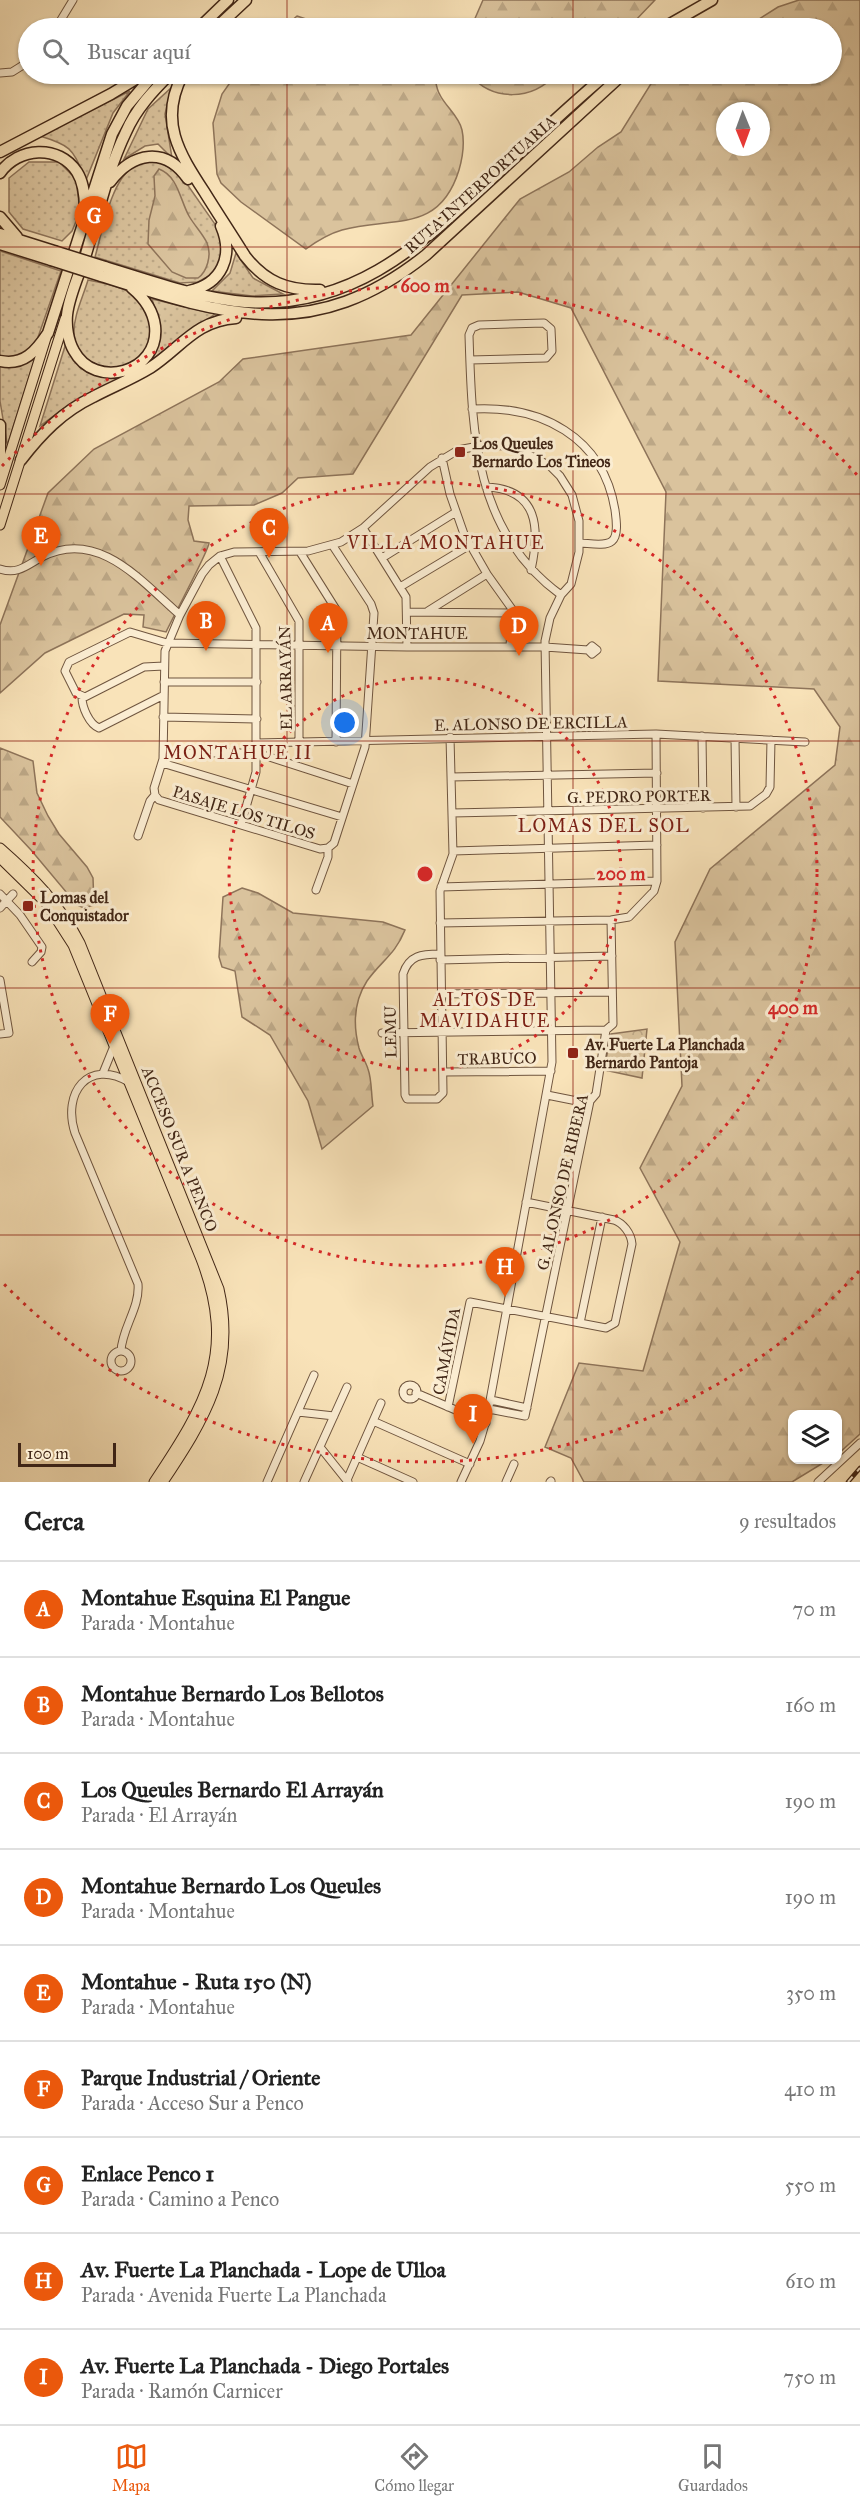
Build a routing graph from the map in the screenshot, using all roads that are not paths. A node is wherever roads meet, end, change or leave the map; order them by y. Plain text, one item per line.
1 (73, 0) edge
2 (228, 0) edge
3 (246, 0) edge
4 (711, 0) edge
5 (698, 9) junction
6 (62, 18) edge
7 (209, 18) edge
8 (227, 18) edge
9 (681, 18) edge
10 (688, 18) edge
11 (18, 68) edge
12 (0, 73) edge
13 (128, 84) edge
14 (145, 84) edge
15 (161, 84) edge
16 (179, 84) edge
17 (596, 84) edge
18 (611, 84) edge
19 (0, 152) edge
20 (0, 173) edge
21 (107, 187) junction
22 (85, 216) junction
23 (0, 217) edge
24 (0, 234) edge
25 (22, 241) junction
26 (0, 244) edge
27 (53, 256) junction
28 (103, 271) junction
29 (127, 284) junction
30 (353, 284) junction
31 (184, 291) junction
32 (67, 314) junction
33 (260, 315) junction
34 (48, 333) junction
35 (470, 360) junction
36 (0, 361) edge
37 (472, 409) junction
38 (0, 425) edge
39 (476, 446) junction
40 (442, 458) junction
41 (21, 460) junction
42 (0, 472) edge
43 (0, 486) edge
44 (486, 487) junction
45 (456, 512) junction
46 (0, 525) edge
47 (363, 528) junction
48 (580, 543) junction
49 (470, 545) junction
50 (333, 546) junction
51 (259, 552) junction
52 (300, 552) junction
53 (220, 556) junction
54 (382, 558) junction
55 (0, 569) edge
56 (531, 570) junction
57 (487, 574) junction
58 (400, 587) junction
59 (561, 595) junction
60 (408, 612) junction
61 (427, 612) junction
62 (513, 613) junction
63 (180, 615) junction
64 (167, 643) junction
65 (257, 645) junction
66 (300, 646) junction
67 (337, 646) junction
68 (371, 647) junction
69 (407, 647) junction
70 (510, 647) junction
71 (545, 647) junction
72 (588, 650) dead end
73 (164, 666) junction
74 (164, 682) junction
75 (257, 682) junction
76 (164, 695) junction
77 (82, 697) junction
78 (163, 717) junction
79 (257, 719) junction
80 (656, 734) junction
81 (545, 735) junction
82 (702, 736) junction
83 (450, 737) junction
84 (735, 738) junction
85 (771, 740) junction
86 (365, 741) junction
87 (336, 742) junction
88 (806, 742) dead end
89 (257, 743) junction
90 (299, 743) junction
91 (163, 753) junction
92 (257, 753) junction
93 (162, 763) junction
94 (657, 773) junction
95 (546, 775) junction
96 (451, 777) junction
97 (353, 784) junction
98 (251, 790) junction
99 (155, 795) junction
100 (736, 807) junction
101 (703, 808) junction
102 (657, 809) junction
103 (547, 811) junction
104 (452, 813) junction
105 (342, 817) junction
106 (240, 825) junction
107 (138, 836) dead end
108 (657, 845) junction
109 (0, 848) edge
110 (328, 848) junction
111 (547, 848) junction
112 (453, 851) junction
113 (0, 858) edge
114 (657, 881) junction
115 (549, 884) junction
116 (441, 887) junction
117 (316, 890) dead end
118 (0, 894) edge
119 (14, 894) dead end
120 (7, 901) junction
121 (0, 908) edge
122 (550, 920) junction
123 (611, 920) junction
124 (440, 923) junction
125 (612, 956) junction
126 (440, 957) junction
127 (550, 957) junction
128 (32, 962) dead end
129 (0, 980) edge
130 (612, 992) junction
131 (550, 993) junction
132 (440, 994) junction
133 (606, 1030) junction
134 (552, 1031) junction
135 (442, 1032) junction
136 (382, 1033) dead end
137 (404, 1033) junction
138 (0, 1034) edge
139 (114, 1046) junction
140 (551, 1071) junction
141 (442, 1072) junction
142 (103, 1073) junction
143 (129, 1082) junction
144 (547, 1095) junction
145 (590, 1101) junction
146 (526, 1202) junction
147 (568, 1210) junction
148 (602, 1217) junction
149 (507, 1308) junction
150 (546, 1316) junction
151 (580, 1323) junction
152 (121, 1351) dead end
153 (314, 1375) dead end
154 (347, 1387) dead end
155 (416, 1393) dead end
156 (490, 1400) junction
157 (381, 1403) dead end
158 (448, 1407) junction
159 (489, 1409) junction
160 (298, 1412) junction
161 (526, 1412) junction
162 (334, 1416) junction
163 (373, 1421) junction
164 (486, 1423) junction
165 (860, 1443) edge
166 (320, 1447) junction
167 (357, 1457) junction
168 (470, 1464) junction
169 (514, 1464) dead end
170 (348, 1481) edge
171 (154, 1482) edge
172 (163, 1482) edge
173 (267, 1482) edge
174 (304, 1482) edge
175 (414, 1482) edge
176 (462, 1482) edge
177 (506, 1482) edge
178 (818, 1482) edge

1 - 6 street
2 - 7 highway
3 - 8 highway
4 - 5 highway
5 - 9 highway
5 - 10 highway
11 - 12 street
13 - 19 highway
14 - 22 highway
15 - 21 highway
16 - 30 highway
17 - 30 highway, RUTA INTERPORTUARIA
18 - 33 highway, RUTA INTERPORTUARIA
20 - 22 highway
21 - 31 highway
21 - 32 highway
22 - 34 highway
23 - 25 highway
24 - 25 highway
25 - 27 highway
26 - 27 highway
27 - 28 highway, bridge
28 - 29 highway, RUTA INTERPORTUARIA
28 - 31 highway, RUTA INTERPORTUARIA
29 - 32 highway
29 - 33 highway, RUTA INTERPORTUARIA
30 - 31 highway, RUTA INTERPORTUARIA
32 - 41 main road
33 - 41 highway
34 - 36 highway
34 - 43 main road
35 - 35 street
35 - 37 street
37 - 39 street
37 - 48 street
38 - 42 highway
39 - 40 street
39 - 44 street
39 - 48 street
40 - 45 street
40 - 47 street
41 - 46 main road
44 - 56 street
44 - 56 street
45 - 49 street
45 - 54 street
47 - 50 street
47 - 54 street
48 - 59 street
49 - 57 street
49 - 58 street
50 - 52 street
50 - 68 street
51 - 52 street
51 - 53 street
51 - 66 street, EL ARRAYÁN
52 - 67 street
53 - 63 street
53 - 65 street
54 - 58 street
55 - 63 street
56 - 59 street
57 - 61 street
57 - 62 street
58 - 60 street
59 - 71 street
60 - 61 street
60 - 69 street
61 - 62 street
62 - 70 street
63 - 64 street
64 - 65 street, MONTAHUE
64 - 73 street
64 - 77 street, MONTAHUE
65 - 66 street, MONTAHUE
65 - 75 street
66 - 67 street, MONTAHUE
66 - 90 street, EL ARRAYÁN
67 - 68 street, MONTAHUE
67 - 87 street
68 - 69 street, MONTAHUE
68 - 86 street
69 - 70 street, MONTAHUE
70 - 71 street, MONTAHUE
71 - 72 street, MONTAHUE
71 - 81 street
73 - 74 street
73 - 77 street
74 - 75 street
74 - 76 street
75 - 79 street
76 - 77 street, MONTAHUE
76 - 78 street
78 - 79 street
78 - 91 street
79 - 89 street
80 - 81 street, E. ALONSO DE ERCILLA
80 - 82 street, E. ALONSO DE ERCILLA
80 - 94 street
81 - 83 street, E. ALONSO DE ERCILLA
81 - 95 street
82 - 84 street, E. ALONSO DE ERCILLA
82 - 101 street
83 - 86 street, E. ALONSO DE ERCILLA
83 - 96 street
84 - 85 street, E. ALONSO DE ERCILLA
84 - 100 street
85 - 88 street, E. ALONSO DE ERCILLA
85 - 100 street, G. PEDRO PORTER
86 - 87 street, E. ALONSO DE ERCILLA
86 - 97 street
87 - 90 street, E. ALONSO DE ERCILLA
89 - 90 street, E. ALONSO DE ERCILLA
89 - 92 street
91 - 92 street
91 - 93 street
92 - 97 street
92 - 98 street
93 - 98 street
93 - 99 street
94 - 95 street
94 - 102 street
95 - 96 street
95 - 103 street
96 - 104 street
97 - 105 street
98 - 105 street
98 - 106 street
99 - 106 street, PASAJE LOS TILOS
99 - 107 street
100 - 101 street, G. PEDRO PORTER
101 - 102 street, G. PEDRO PORTER
102 - 103 street, G. PEDRO PORTER
102 - 108 street
103 - 104 street, G. PEDRO PORTER
103 - 111 street
104 - 112 street
105 - 110 street
106 - 110 street, PASAJE LOS TILOS
108 - 111 street
108 - 114 street
109 - 172 main road, ACCESO SUR A PENCO
110 - 117 street
111 - 112 street
111 - 115 street
112 - 116 street
113 - 139 main road, ACCESO SUR A PENCO
114 - 115 street
114 - 123 street
115 - 116 street
115 - 122 street
116 - 124 street
118 - 120 street
119 - 120 street
120 - 121 street
120 - 128 street
122 - 123 street
122 - 124 street
122 - 127 street
123 - 125 street, G. ALONSO DE RIBERA
124 - 126 street
125 - 127 street, LEMU
125 - 130 street, G. ALONSO DE RIBERA
126 - 127 street, LEMU
126 - 132 street
126 - 137 street, LEMU
127 - 131 street
129 - 138 street
130 - 131 street
130 - 133 street, G. ALONSO DE RIBERA
131 - 132 street
131 - 134 street
132 - 135 street
133 - 134 street
133 - 145 street, G. ALONSO DE RIBERA
134 - 135 street
134 - 140 street
135 - 137 street
135 - 141 street
136 - 137 street
137 - 141 street, LEMU
139 - 142 street
139 - 143 main road, ACCESO SUR A PENCO
140 - 141 street, TRABUCO
140 - 144 street
142 - 143 street
142 - 152 street
143 - 171 main road, ACCESO SUR A PENCO
144 - 145 street
144 - 146 street
145 - 147 street, G. ALONSO DE RIBERA
146 - 147 street
146 - 149 street
147 - 148 street
147 - 150 street, G. ALONSO DE RIBERA
148 - 151 street
148 - 151 street
149 - 150 street
149 - 156 street
149 - 158 street, CAMÁVIDA
150 - 151 street
150 - 161 street, G. ALONSO DE RIBERA
153 - 160 street
154 - 162 street
155 - 158 street
156 - 159 street
156 - 161 street
157 - 163 street
158 - 164 street
159 - 161 street
159 - 164 street
160 - 162 street
160 - 173 street
162 - 166 street
163 - 167 street
163 - 168 street
164 - 168 street
165 - 178 street
166 - 170 street
166 - 174 street
167 - 170 street
167 - 175 street
168 - 176 street
169 - 177 street

